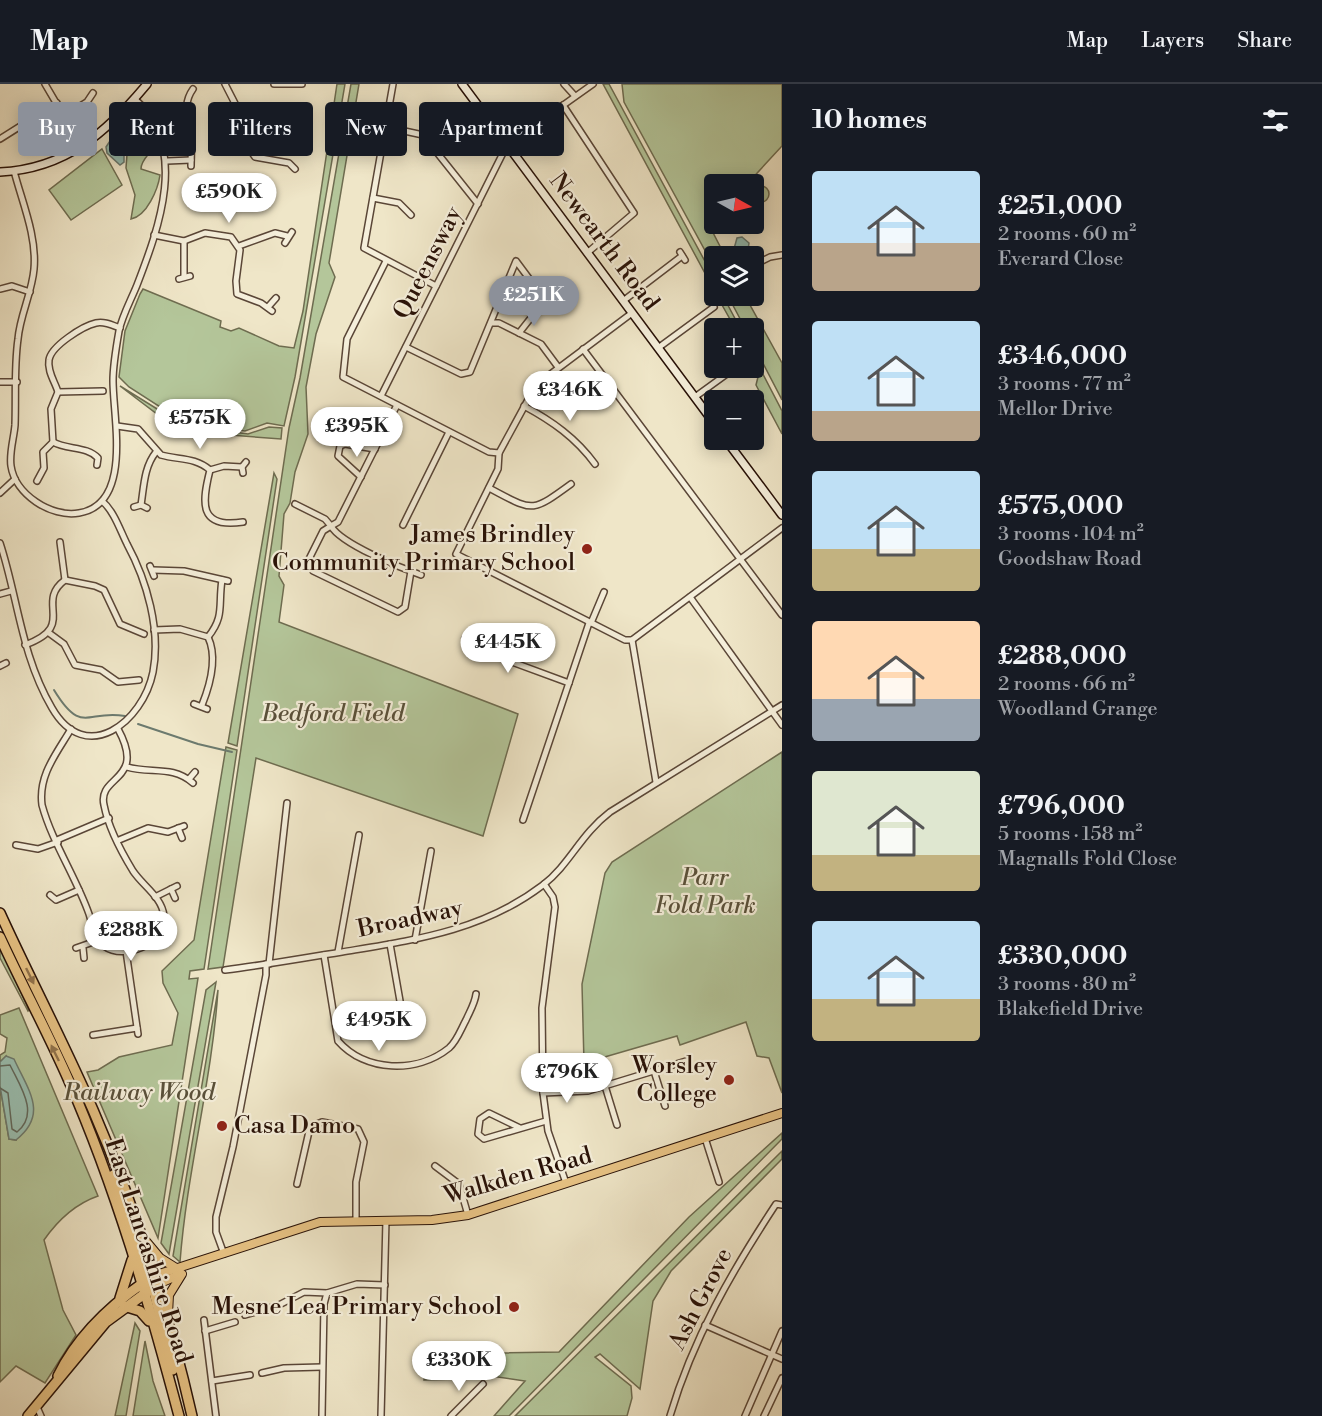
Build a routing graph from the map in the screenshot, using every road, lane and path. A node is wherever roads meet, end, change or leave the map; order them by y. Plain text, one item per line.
1 (45, 84) edge
2 (147, 84) edge
3 (273, 84) edge
4 (302, 84) edge
5 (393, 84) edge
6 (462, 84) edge
7 (564, 84) edge
8 (592, 84) edge
9 (228, 85) edge
10 (193, 89) dead end
11 (307, 91) dead end
12 (93, 93) dead end
13 (575, 96) junction
14 (135, 99) junction
15 (56, 102) edge
16 (87, 102) edge
17 (390, 102) edge
18 (475, 102) edge
19 (564, 104) edge
20 (564, 107) edge
21 (18, 128) edge
22 (407, 132) edge
23 (97, 136) edge
24 (0, 139) edge
25 (62, 156) edge
26 (381, 156) edge
27 (502, 156) edge
28 (515, 156) edge
29 (167, 161) junction
30 (295, 169) dead end
31 (14, 171) junction
32 (0, 172) edge
33 (373, 198) junction
34 (478, 204) junction
35 (411, 216) dead end
36 (154, 235) junction
37 (288, 237) dead end
38 (184, 241) junction
39 (239, 246) junction
40 (587, 253) junction
41 (782, 255) edge
42 (682, 256) dead end
43 (386, 261) junction
44 (764, 261) edge
45 (184, 277) dead end
46 (436, 286) junction
47 (0, 289) edge
48 (30, 292) junction
49 (238, 296) junction
50 (276, 298) dead end
51 (233, 301) dead end
52 (622, 301) junction
53 (714, 307) dead end
54 (632, 313) junction
55 (492, 323) junction
56 (120, 327) junction
57 (519, 333) junction
58 (406, 347) junction
59 (658, 348) junction
60 (583, 349) junction
61 (558, 367) junction
62 (721, 378) edge
63 (0, 382) edge
64 (17, 382) junction
65 (103, 391) dead end
66 (58, 392) junction
67 (381, 396) junction
68 (695, 397) junction
69 (397, 405) junction
70 (524, 406) junction
71 (704, 409) edge
72 (117, 426) junction
73 (449, 432) junction
74 (53, 442) junction
75 (375, 449) junction
76 (733, 450) edge
77 (156, 452) junction
78 (499, 453) junction
79 (595, 464) dead end
80 (97, 465) dead end
81 (243, 468) dead end
82 (210, 470) junction
83 (361, 477) junction
84 (15, 479) junction
85 (37, 481) dead end
86 (571, 483) dead end
87 (489, 488) junction
88 (0, 493) edge
89 (102, 501) junction
90 (295, 504) dead end
91 (147, 508) dead end
92 (782, 515) edge
93 (243, 522) dead end
94 (403, 525) dead end
95 (331, 526) junction
96 (782, 528) edge
97 (60, 542) dead end
98 (0, 543) edge
99 (69, 550) dead end
100 (62, 552) junction
101 (740, 559) junction
102 (152, 570) dead end
103 (411, 571) junction
104 (421, 575) dead end
105 (65, 580) junction
106 (11, 591) junction
107 (604, 592) dead end
108 (0, 594) edge
109 (690, 597) junction
110 (782, 615) edge
111 (590, 623) junction
112 (154, 630) junction
113 (49, 633) junction
114 (144, 634) dead end
115 (208, 637) junction
116 (632, 640) junction
117 (466, 642) dead end
118 (25, 645) junction
119 (136, 683) dead end
120 (569, 683) junction
121 (194, 704) dead end
122 (782, 705) edge
123 (774, 710) junction
124 (782, 725) edge
125 (71, 729) junction
126 (118, 729) junction
127 (127, 767) junction
128 (195, 772) dead end
129 (656, 782) junction
130 (287, 803) dead end
131 (109, 818) junction
132 (523, 820) dead end
133 (359, 835) dead end
134 (182, 838) dead end
135 (119, 840) junction
136 (58, 841) junction
137 (16, 845) dead end
138 (431, 851) dead end
139 (544, 884) junction
140 (79, 890) junction
141 (50, 895) dead end
142 (155, 897) junction
143 (175, 898) dead end
144 (57, 900) junction
145 (55, 907) dead end
146 (0, 913) edge
147 (0, 937) edge
148 (99, 940) junction
149 (415, 940) junction
150 (390, 944) junction
151 (126, 951) junction
152 (338, 952) junction
153 (324, 955) junction
154 (84, 958) dead end
155 (268, 964) junction
156 (225, 970) dead end
157 (476, 994) dead end
158 (400, 1001) dead end
159 (93, 1035) dead end
160 (686, 1061) dead end
161 (654, 1071) junction
162 (605, 1086) junction
163 (543, 1093) junction
164 (665, 1106) dead end
165 (782, 1113) edge
166 (546, 1121) junction
167 (617, 1125) dead end
168 (520, 1128) junction
169 (101, 1129) junction
170 (705, 1138) junction
171 (435, 1166) dead end
172 (719, 1182) dead end
173 (566, 1183) junction
174 (297, 1184) dead end
175 (779, 1205) edge
176 (468, 1215) junction
177 (356, 1220) junction
178 (386, 1220) junction
179 (144, 1239) junction
180 (224, 1254) junction
181 (132, 1258) junction
182 (179, 1271) junction
183 (150, 1284) junction
184 (384, 1285) junction
185 (327, 1293) junction
186 (122, 1303) junction
187 (245, 1315) dead end
188 (168, 1317) junction
189 (204, 1320) dead end
190 (235, 1322) dead end
191 (705, 1324) junction
192 (205, 1331) junction
193 (782, 1331) edge
194 (158, 1336) junction
195 (772, 1355) junction
196 (782, 1359) edge
197 (322, 1367) junction
198 (261, 1373) dead end
199 (250, 1375) dead end
200 (780, 1378) edge
201 (212, 1381) junction
202 (473, 1382) dead end
203 (39, 1412) edge
204 (28, 1416) edge
205 (179, 1416) edge
206 (183, 1416) edge
207 (192, 1416) edge
208 (216, 1416) edge
209 (322, 1416) edge
210 (381, 1416) edge
211 (451, 1416) edge
212 (670, 1416) edge
213 (745, 1416) edge
214 (764, 1416) edge

1 - 15 street
2 - 14 main road
3 - 4 street
4 - 11 street
5 - 17 street
6 - 18 main road, Newearth Road
7 - 13 street
8 - 13 street
9 - 30 street
10 - 29 street
12 - 16 street
13 - 19 street
14 - 23 main road
14 - 29 street
20 - 40 street
21 - 24 street
22 - 34 street
25 - 31 main road
26 - 33 street
27 - 34 street, Queensway
28 - 40 main road, Newearth Road
29 - 36 street
31 - 32 main road
31 - 48 street
33 - 35 street
33 - 43 street
34 - 46 street, Queensway
36 - 38 street
36 - 56 street
37 - 39 street
38 - 39 street
38 - 45 street
39 - 49 street
40 - 52 main road, Newearth Road
41 - 44 street
42 - 52 street
43 - 46 street
43 - 67 street
46 - 58 street, Queensway
47 - 48 street
48 - 64 street
49 - 50 street
49 - 51 street
52 - 54 main road, Newearth Road
53 - 59 street
54 - 59 main road, Newearth Road
54 - 60 street
55 - 57 street
55 - 57 street
55 - 58 street
56 - 66 street
56 - 72 street
57 - 61 street
58 - 67 street, Queensway
59 - 68 main road, Newearth Road
60 - 61 street
60 - 101 street
61 - 70 street
62 - 68 street
63 - 64 street
64 - 84 street
65 - 66 street
66 - 74 street
67 - 69 street
68 - 71 main road, Newearth Road
69 - 73 street
69 - 75 street
70 - 78 street
70 - 79 street
72 - 77 street
72 - 89 street
73 - 78 street
73 - 94 street
74 - 80 street
74 - 85 street
75 - 83 street
75 - 83 street
76 - 92 main road
77 - 82 street
77 - 91 street
78 - 87 street
81 - 82 street
82 - 93 street
83 - 95 street
84 - 88 street
84 - 89 street
86 - 87 street
87 - 111 street
89 - 112 street
90 - 95 street
95 - 103 street
95 - 103 street
96 - 101 street
97 - 100 street
98 - 106 street
99 - 100 street
100 - 105 street
101 - 109 street
101 - 110 street
102 - 115 street
103 - 104 street
105 - 113 street
105 - 114 street
106 - 108 street
106 - 118 street
107 - 111 street
109 - 116 street
109 - 123 street
111 - 116 street
111 - 120 street
112 - 115 street
112 - 126 street
113 - 118 street
113 - 119 street
115 - 121 street
116 - 129 street
117 - 120 street
118 - 125 street
120 - 132 street
122 - 123 street, Broadway
123 - 124 street
123 - 129 street, Broadway
125 - 126 street
125 - 136 street
126 - 127 street
127 - 128 street
127 - 131 street
129 - 139 street, Broadway
130 - 155 street
131 - 135 street
131 - 136 street
133 - 152 street
134 - 135 street
135 - 142 street
136 - 137 street
136 - 140 street
138 - 149 street
139 - 149 street, Broadway
139 - 163 street
140 - 144 street
140 - 148 street
141 - 144 street
142 - 143 street
142 - 151 street
144 - 145 street
146 -> 169 highway, East Lancashire Road
181 -> 147 highway, East Lancashire Road
148 - 151 street
148 - 154 street
149 - 150 street, Broadway
150 - 152 street, Broadway
150 - 158 street
151 - 159 street
152 - 153 street, Broadway
153 - 155 street, Broadway
153 - 157 street
155 - 156 street, Broadway
155 - 180 street
160 - 161 street
161 - 162 street
161 - 164 street
162 - 163 street
162 - 167 street
163 - 166 street
165 - 170 main road, Walkden Road
166 - 168 street
166 - 173 street
168 - 168 street
169 - 179 highway, East Lancashire Road
169 - 183 highway
170 - 172 street
170 - 173 main road, Walkden Road
171 - 176 street
173 - 176 main road, Walkden Road
174 - 177 street
175 - 191 street, Ash Grove
176 - 178 main road, Walkden Road
177 - 178 main road, Walkden Road
177 - 180 main road, Walkden Road
178 - 184 street
179 - 182 main road
179 - 183 highway, East Lancashire Road
180 - 182 main road, Walkden Road
181 - 183 highway, East Lancashire Road
181 - 186 highway
182 - 183 main road, Walkden Road
182 - 188 main road
183 - 186 highway, Walkden Road
183 - 188 highway, East Lancashire Road
183 - 194 highway, East Lancashire Road
183 - 206 highway
184 - 185 street
184 - 210 street
185 - 187 street
185 - 197 street
186 - 194 highway
186 - 203 highway, Walkden Road
188 - 207 highway, East Lancashire Road
189 - 192 street
190 - 192 street
191 - 195 street
191 - 212 street, Ash Grove
192 - 201 street
193 - 195 street
194 - 205 highway, East Lancashire Road
195 - 196 street
195 - 213 street
197 - 198 street
197 - 209 street
199 - 201 street
200 - 214 street
201 - 208 street
202 - 211 street
203 - 204 highway, Walkden Road

